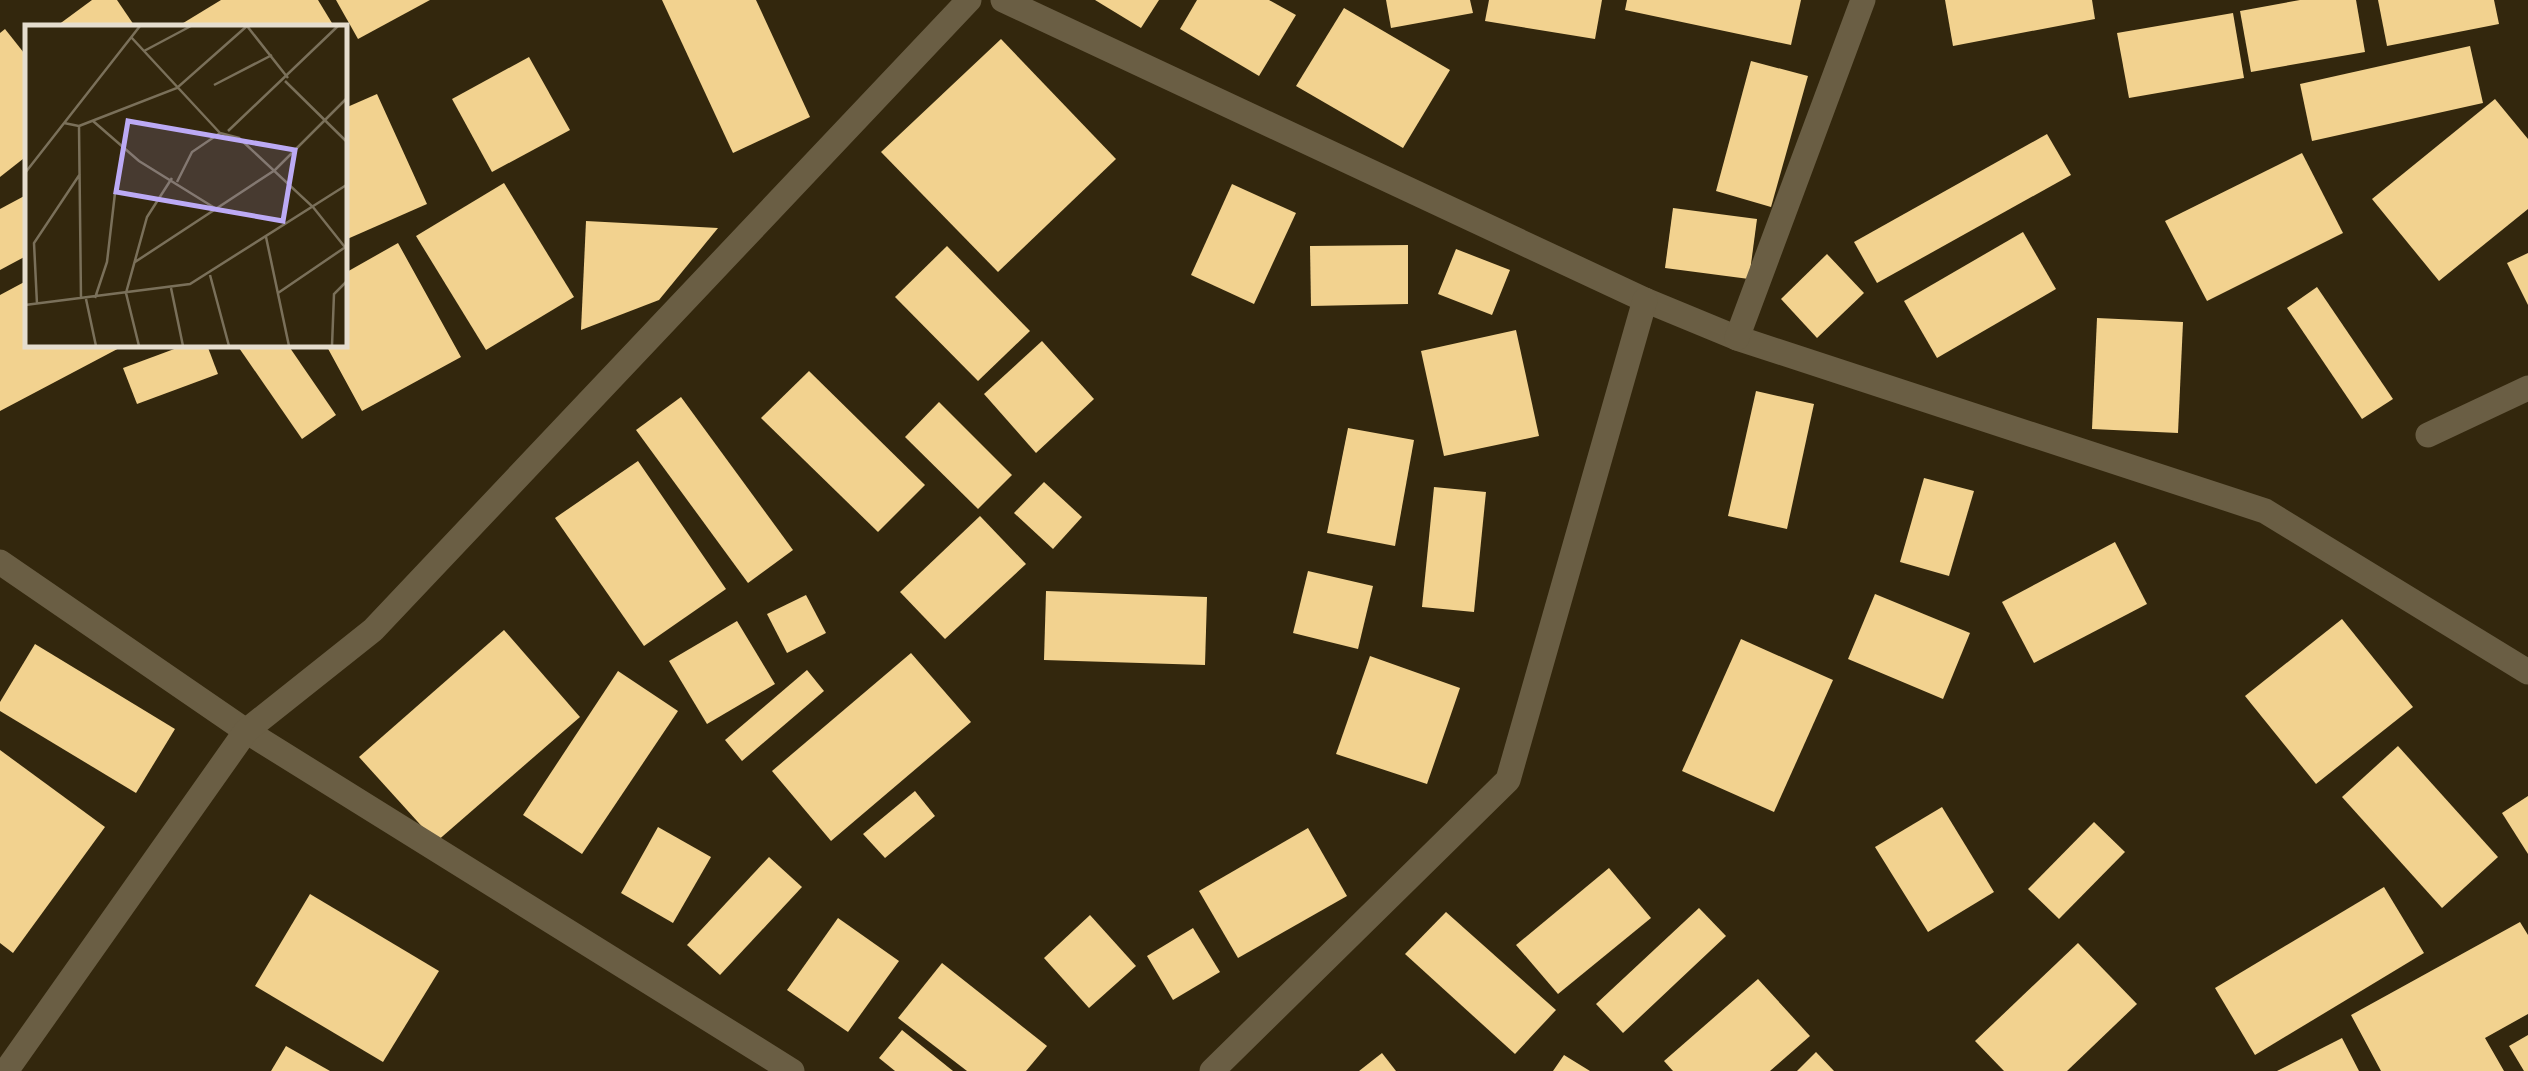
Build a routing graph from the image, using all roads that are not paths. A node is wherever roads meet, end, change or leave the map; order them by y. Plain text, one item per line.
1 (968, 0) edge
2 (1003, 0) edge
3 (1863, 0) edge
4 (1645, 300) junction
5 (1737, 338) junction
6 (2528, 388) edge
7 (2428, 435) dead end
8 (0, 562) edge
9 (2528, 672) edge
10 (246, 731) junction
11 (6, 1071) edge
12 (792, 1071) edge
13 (1212, 1071) edge

1 - 10 street
2 - 4 street
3 - 5 street
4 - 5 street
4 - 13 street
5 - 9 street
6 - 7 street
8 - 10 street
10 - 11 street
10 - 12 street

